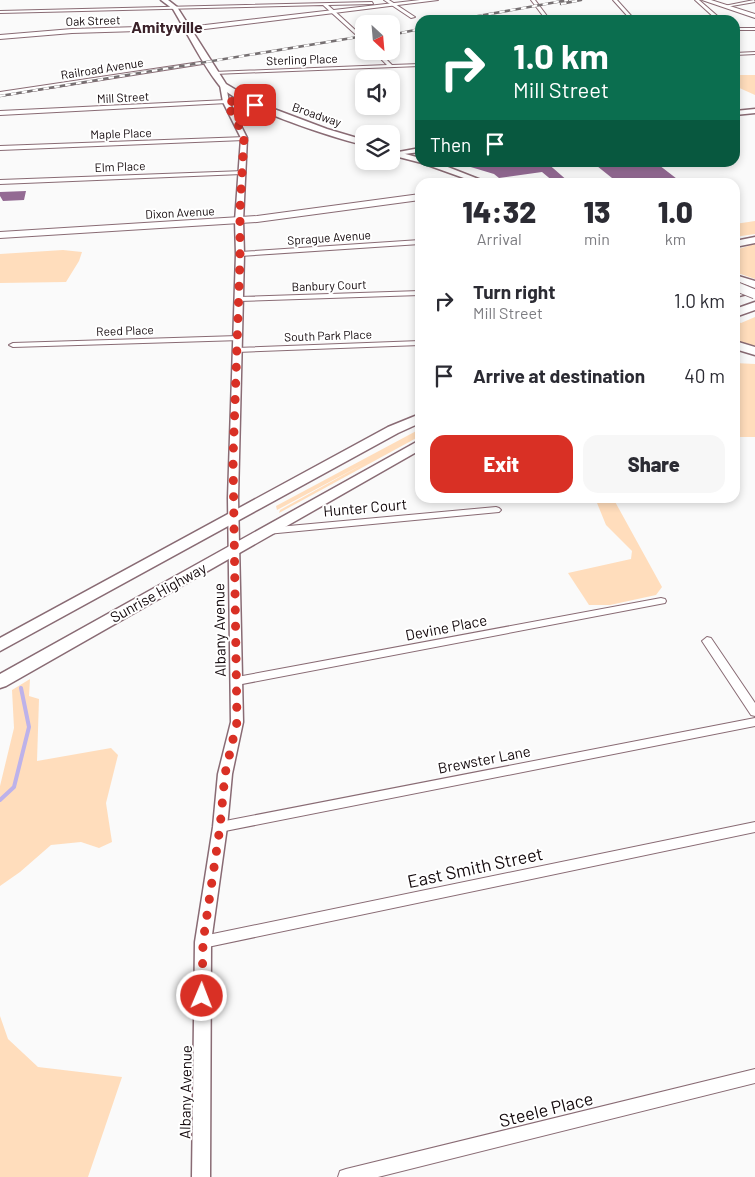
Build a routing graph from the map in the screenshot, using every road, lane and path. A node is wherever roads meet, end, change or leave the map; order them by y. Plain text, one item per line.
1 (164, 0) edge
2 (176, 0) edge
3 (386, 0) edge
4 (435, 0) edge
5 (534, 0) edge
6 (615, 0) edge
7 (697, 0) edge
8 (705, 0) edge
9 (755, 1) edge
10 (372, 3) dead end
11 (323, 4) junction
12 (393, 5) junction
13 (726, 6) junction
14 (175, 8) junction
15 (0, 12) edge
16 (332, 12) junction
17 (544, 15) edge
18 (628, 15) edge
19 (714, 15) edge
20 (755, 16) edge
21 (413, 17) dead end
22 (188, 28) junction
23 (740, 29) edge
24 (755, 29) edge
25 (355, 33) edge
26 (0, 37) edge
27 (755, 53) edge
28 (740, 54) edge
29 (385, 60) edge
30 (207, 62) junction
31 (415, 65) edge
32 (391, 66) junction
33 (214, 73) junction
34 (223, 85) junction
35 (0, 94) edge
36 (246, 100) junction
37 (226, 102) junction
38 (755, 111) edge
39 (740, 112) edge
40 (0, 113) edge
41 (244, 138) junction
42 (355, 140) edge
43 (0, 148) edge
44 (415, 150) edge
45 (400, 151) edge
46 (400, 154) edge
47 (415, 159) edge
48 (439, 167) edge
49 (242, 172) junction
50 (471, 178) edge
51 (0, 182) edge
52 (415, 198) edge
53 (239, 221) junction
54 (0, 235) edge
55 (755, 236) edge
56 (740, 238) edge
57 (755, 240) edge
58 (415, 242) edge
59 (740, 243) edge
60 (240, 254) junction
61 (740, 280) edge
62 (755, 286) edge
63 (740, 288) edge
64 (740, 292) edge
65 (415, 293) edge
66 (755, 294) edge
67 (239, 299) junction
68 (755, 306) edge
69 (740, 311) edge
70 (415, 343) edge
71 (237, 344) junction
72 (13, 345) dead end
73 (740, 346) edge
74 (755, 351) edge
75 (740, 357) edge
76 (755, 358) edge
77 (415, 420) edge
78 (415, 447) edge
79 (496, 510) dead end
80 (233, 518) junction
81 (266, 531) junction
82 (234, 550) junction
83 (661, 602) dead end
84 (707, 641) dead end
85 (0, 645) edge
86 (237, 681) junction
87 (0, 682) edge
88 (755, 712) edge
89 (755, 722) edge
90 (220, 827) junction
91 (755, 827) edge
92 (203, 942) junction
93 (755, 1076) edge
94 (201, 1177) edge
95 (346, 1177) edge

1 - 14 main road, Broadway
2 - 14 street
3 - 12 street
4 - 12 main road, Oak Street
5 - 17 street
6 - 18 street
7 - 19 street
8 - 13 main road
9 - 13 street
10 - 11 street
11 - 14 street
11 - 16 street
12 - 16 main road, Oak Street
12 - 21 street
13 - 20 main road
14 - 15 street
14 - 22 main road, Broadway
16 - 22 main road, Oak Street
16 - 25 street
22 - 26 main road, Oak Street
22 - 30 main road, Broadway
23 - 24 street
27 - 28 street
29 - 32 street
30 - 33 main road, Broadway
30 - 35 street, Railroad Avenue
31 - 32 street, Sterling Place
32 - 33 street, Sterling Place
33 - 34 main road, Broadway
34 - 36 main road, Broadway
34 - 37 street, Albany Avenue
36 - 37 street, Mill Street
36 - 42 main road, Broadway
37 - 40 street, Mill Street
37 - 41 street, Albany Avenue
38 - 39 street
41 - 43 street, Maple Place
41 - 49 street, Albany Avenue
44 - 45 street
46 - 47 main road
48 - 50 main road
49 - 51 street, Elm Place
49 - 53 street, Albany Avenue
52 - 53 main road, Dixon Avenue
53 - 54 main road, Dixon Avenue
53 - 60 street, Albany Avenue
55 - 56 highway
57 - 59 highway
58 - 60 street, Sprague Avenue
60 - 67 street, Albany Avenue
61 - 62 main road
62 - 64 highway
63 - 66 main road, bridge
65 - 67 street, Banbury Court
67 - 71 street, Albany Avenue
68 - 69 highway
70 - 71 street, South Park Place
71 - 72 street, Reed Place
71 - 80 street, Albany Avenue
73 - 74 highway
75 - 76 highway
77 - 80 highway, Sunrise Highway
78 - 81 highway, Sunrise Highway
79 - 81 street, Hunter Court
80 - 82 street, Albany Avenue
80 - 85 highway, Sunrise Highway
81 - 82 highway, Sunrise Highway
82 - 86 street, Albany Avenue
82 - 87 highway, Sunrise Highway
83 - 86 street, Devine Place
84 - 88 street
86 - 90 street, Albany Avenue
89 - 90 street, Brewster Lane
90 - 92 street, Albany Avenue
91 - 92 street, East Smith Street
92 - 94 street, Albany Avenue
93 - 95 street, Steele Place

